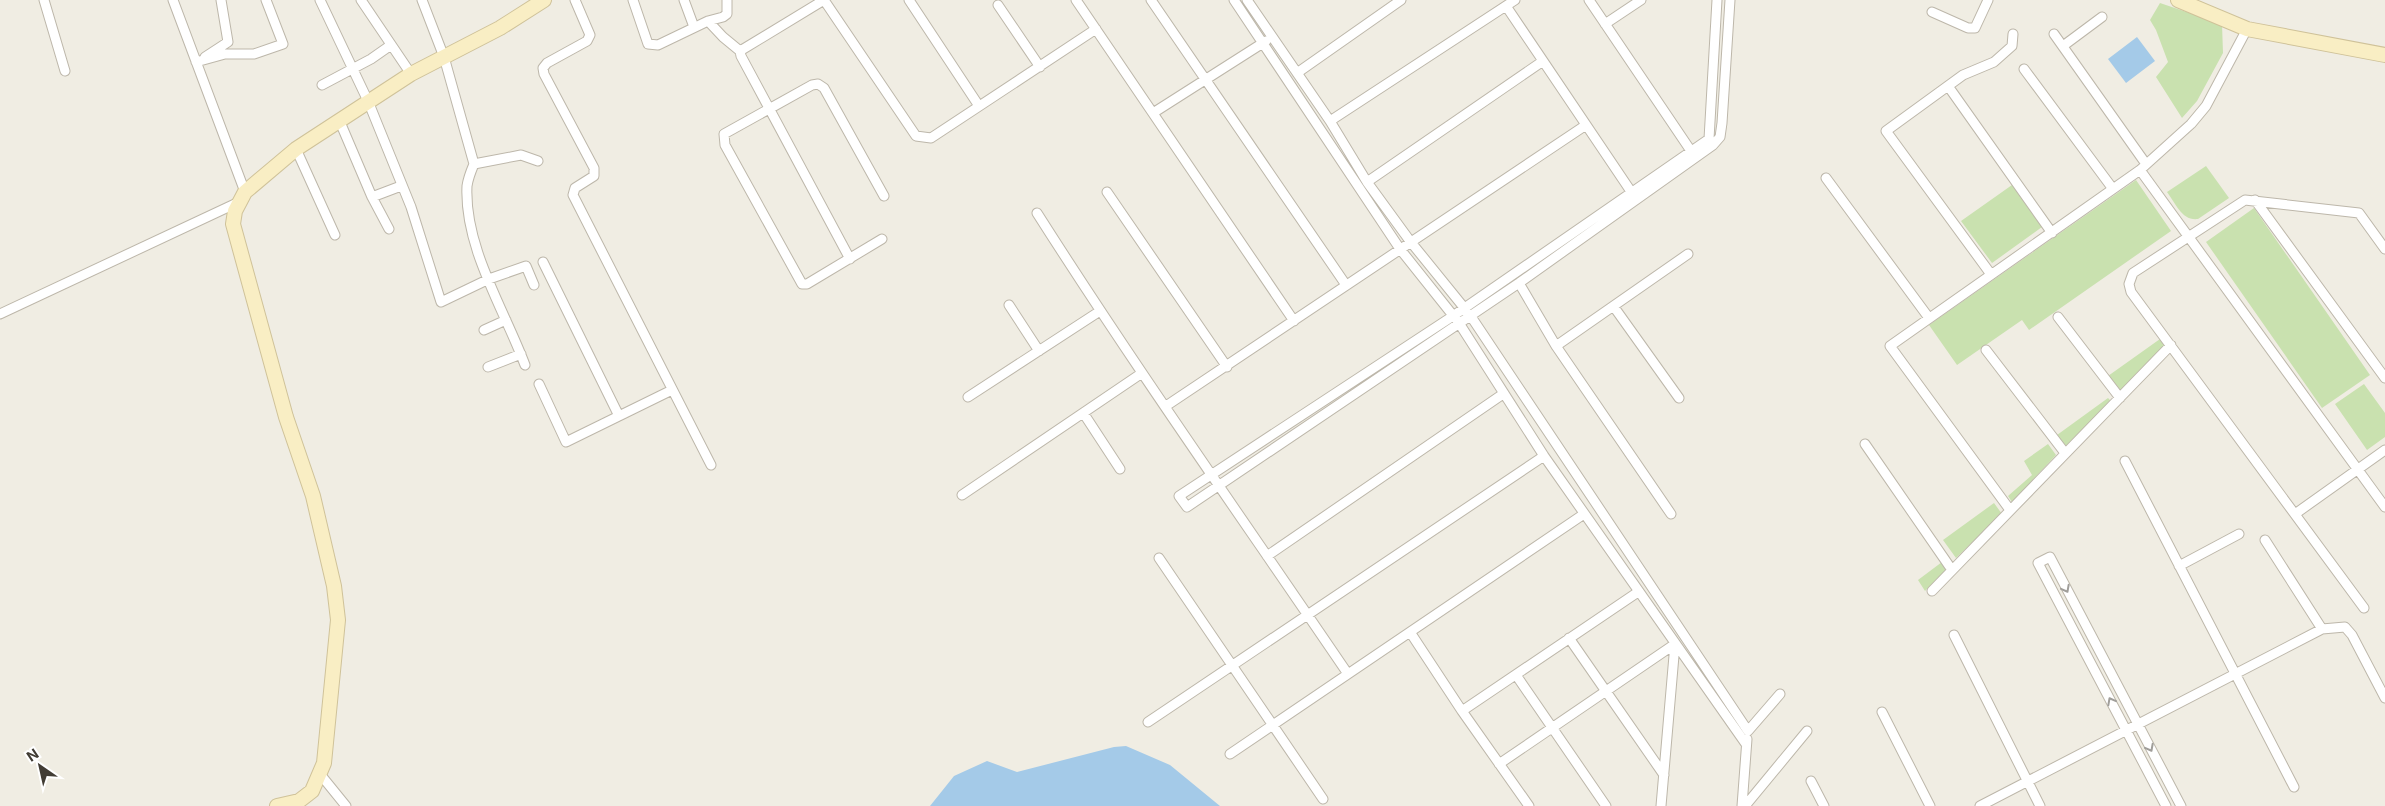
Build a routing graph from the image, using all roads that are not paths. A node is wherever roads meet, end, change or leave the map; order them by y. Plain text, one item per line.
1 (44, 0) edge
2 (173, 0) edge
3 (221, 0) edge
4 (266, 0) edge
5 (320, 0) edge
6 (361, 0) edge
7 (422, 0) edge
8 (544, 0) edge
9 (575, 0) edge
10 (633, 0) edge
11 (684, 0) edge
12 (727, 0) edge
13 (824, 0) edge
14 (908, 0) edge
15 (1076, 0) edge
16 (1151, 0) edge
17 (1234, 0) edge
18 (1247, 0) edge
19 (1402, 0) edge
20 (1515, 0) edge
21 (1588, 0) edge
22 (1641, 0) edge
23 (1717, 0) edge
24 (1730, 0) edge
25 (1988, 0) edge
26 (2178, 0) edge
27 (998, 5) dead end
28 (1506, 6) junction
29 (1932, 12) dead end
30 (2102, 17) dead end
31 (708, 21) junction
32 (1605, 24) junction
33 (694, 27) junction
34 (1096, 29) junction
35 (2247, 29) junction
36 (2012, 34) dead end
37 (2054, 34) dead end
38 (1273, 37) junction
39 (1263, 43) junction
40 (391, 45) junction
41 (2063, 46) junction
42 (740, 51) junction
43 (2385, 55) edge
44 (444, 57) junction
45 (1543, 61) junction
46 (196, 62) junction
47 (1040, 67) junction
48 (353, 68) junction
49 (2024, 69) dead end
50 (65, 71) dead end
51 (1297, 72) junction
52 (411, 74) junction
53 (1207, 79) junction
54 (322, 85) dead end
55 (1948, 86) junction
56 (368, 101) junction
57 (979, 106) junction
58 (769, 108) junction
59 (1153, 113) junction
60 (1330, 121) junction
61 (340, 122) junction
62 (1586, 125) junction
63 (296, 149) junction
64 (1691, 151) junction
65 (538, 161) dead end
66 (474, 164) junction
67 (2143, 167) junction
68 (1826, 178) dead end
69 (1367, 182) junction
70 (401, 186) junction
71 (2112, 189) junction
72 (1107, 192) dead end
73 (1632, 193) junction
74 (884, 196) dead end
75 (242, 197) junction
76 (372, 198) junction
77 (2255, 200) junction
78 (1038, 213) dead end
79 (389, 229) dead end
80 (2052, 233) junction
81 (336, 235) dead end
82 (2188, 237) junction
83 (882, 239) dead end
84 (1410, 241) junction
85 (1400, 249) junction
86 (2385, 249) edge
87 (1688, 254) dead end
88 (850, 259) junction
89 (543, 262) dead end
90 (1990, 273) junction
91 (489, 279) junction
92 (1518, 283) junction
93 (534, 285) dead end
94 (1346, 285) junction
95 (1009, 305) dead end
96 (1614, 307) junction
97 (1100, 311) junction
98 (1467, 311) junction
99 (0, 314) edge
100 (2058, 317) dead end
101 (1929, 318) junction
102 (1456, 319) junction
103 (506, 320) junction
104 (1294, 321) junction
105 (484, 330) dead end
106 (2171, 345) junction
107 (1556, 346) junction
108 (1986, 350) dead end
109 (1039, 351) junction
110 (521, 354) junction
111 (525, 364) dead end
112 (488, 367) dead end
113 (1227, 367) junction
114 (1142, 373) junction
115 (2385, 378) edge
116 (539, 384) dead end
117 (672, 390) junction
118 (1503, 394) junction
119 (968, 397) dead end
120 (1679, 398) dead end
121 (2120, 398) junction
122 (1166, 406) junction
123 (1084, 414) junction
124 (618, 416) junction
125 (1864, 444) dead end
126 (2385, 450) edge
127 (2064, 454) junction
128 (1544, 456) junction
129 (2125, 461) dead end
130 (712, 465) dead end
131 (1120, 469) dead end
132 (2357, 470) junction
133 (1210, 475) junction
134 (1218, 487) junction
135 (962, 495) dead end
136 (2385, 507) edge
137 (2010, 510) junction
138 (1584, 514) junction
139 (1671, 514) dead end
140 (2295, 514) junction
141 (2239, 534) dead end
142 (2265, 540) dead end
143 (1267, 556) junction
144 (1159, 558) dead end
145 (2178, 566) junction
146 (1952, 570) junction
147 (1932, 591) dead end
148 (1638, 592) junction
149 (2364, 608) dead end
150 (1308, 614) junction
151 (2322, 629) junction
152 (1410, 632) junction
153 (1954, 635) dead end
154 (1569, 638) junction
155 (1675, 644) junction
156 (1232, 666) junction
157 (1348, 674) junction
158 (1516, 675) junction
159 (2234, 676) junction
160 (1606, 691) junction
161 (1780, 694) dead end
162 (2385, 698) edge
163 (1462, 711) junction
164 (1882, 712) dead end
165 (1148, 722) dead end
166 (1272, 725) junction
167 (2138, 725) junction
168 (1552, 728) junction
169 (1748, 731) junction
170 (1807, 731) dead end
171 (2127, 731) junction
172 (1746, 744) junction
173 (1230, 754) dead end
174 (1499, 764) junction
175 (320, 774) junction
176 (1664, 775) junction
177 (1811, 781) dead end
178 (2027, 782) junction
179 (2294, 787) dead end
180 (1322, 799) dead end
181 (277, 806) edge
182 (346, 806) edge
183 (1529, 806) edge
184 (1606, 806) edge
185 (1661, 806) edge
186 (1743, 806) edge
187 (1824, 806) edge
188 (1930, 806) edge
189 (1980, 806) edge
190 (2040, 806) edge
191 (2166, 806) edge
192 (2181, 806) edge

1 - 50 street
2 - 46 street
3 - 46 street
4 - 46 street
5 - 48 street
6 - 40 street
7 - 44 street
8 - 44 main road
9 - 117 street
10 - 33 street
11 - 33 street
12 - 31 street
13 - 42 street
13 - 57 street
14 - 57 street
15 - 34 street
16 - 53 street
17 - 39 street
18 - 38 street
19 - 51 street
20 - 28 street
21 - 32 street
22 - 32 street
23 - 64 street
24 - 92 street
25 - 29 street
26 - 35 main road
27 - 47 street
28 - 45 street
28 - 60 street
30 - 41 street
31 - 33 street
31 - 42 street
32 - 64 street
34 - 47 street
34 - 59 street
35 - 43 main road
35 - 67 street
36 - 55 street
37 - 41 street
38 - 39 street
38 - 51 street
39 - 53 street
39 - 85 street
40 - 48 street
40 - 52 street
41 - 67 street
42 - 58 street
44 - 52 main road
44 - 66 street
45 - 62 street
45 - 69 street
46 - 75 street
47 - 57 street
48 - 54 street
48 - 56 street
49 - 71 street
51 - 60 street
52 - 56 main road
53 - 59 street
53 - 94 street
55 - 80 street
55 - 90 street
56 - 61 main road
56 - 70 street
58 - 74 street
58 - 88 street
58 - 88 street
59 - 104 street
60 - 69 street
61 - 63 main road
61 - 76 street
62 - 73 street
62 - 84 street
63 - 75 main road
63 - 81 street
64 - 73 street
65 - 66 street
66 - 91 street
67 - 71 street
67 - 82 street
68 - 101 street
69 - 84 street
70 - 76 street
70 - 91 street
71 - 80 street
72 - 113 street
73 - 98 street
75 - 99 street
75 - 175 main road
76 - 79 street
77 - 82 street
77 - 86 street
77 - 115 street
78 - 97 street
80 - 90 street
82 - 106 street
82 - 132 street
83 - 88 street
84 - 85 street
84 - 98 street
85 - 94 street
85 - 102 street
87 - 96 street
89 - 124 street
90 - 101 street
91 - 93 street
91 - 103 street
92 - 98 street
92 - 107 street
94 - 104 street
95 - 109 street
96 - 107 street
96 - 120 street
97 - 109 street
97 - 114 street
98 - 102 street
98 - 169 street
100 - 121 street
101 - 137 street
102 - 118 street
102 - 133 street
102 - 134 street
103 - 105 street
103 - 110 street
104 - 113 street
106 - 121 street
106 - 140 street
107 - 139 street
108 - 127 street
109 - 119 street
110 - 111 street
110 - 112 street
113 - 122 street
114 - 122 street
114 - 123 street
116 - 124 street
117 - 124 street
117 - 130 street
118 - 128 street
118 - 143 street
121 - 127 street
122 - 133 street
123 - 131 street
123 - 135 street
125 - 146 street
126 - 132 street
127 - 137 street
128 - 138 street
128 - 150 street
129 - 145 street
132 - 136 street
132 - 140 street
133 - 134 street
133 - 134 street
134 - 143 street
137 - 146 street
138 - 148 street
138 - 152 street
140 - 149 street
141 - 145 street
142 - 151 street
143 - 150 street
144 - 156 street
145 - 159 street
146 - 147 street
148 - 154 street
148 - 155 street
150 - 156 street
150 - 157 street
151 - 159 street
151 - 162 street
152 - 157 street
152 - 163 street
153 - 178 street
154 - 158 street
154 - 160 street
155 - 160 street
155 - 172 street
155 - 176 street
156 - 165 street
156 - 166 street
157 - 166 street
158 - 163 street
158 - 168 street
159 - 167 street
159 - 179 street
160 - 168 street
160 - 176 street
161 - 169 street
163 - 174 street
164 - 188 street
166 - 173 street
166 - 180 street
167 - 171 street
171 -> 167 street
167 -> 192 street
168 - 174 street
168 - 184 street
169 - 172 street
170 - 186 street
171 - 178 street
171 - 191 street
172 - 186 street
174 - 183 street
175 - 181 main road
175 - 182 street
176 - 185 street
177 - 187 street
178 - 189 street
178 - 190 street

